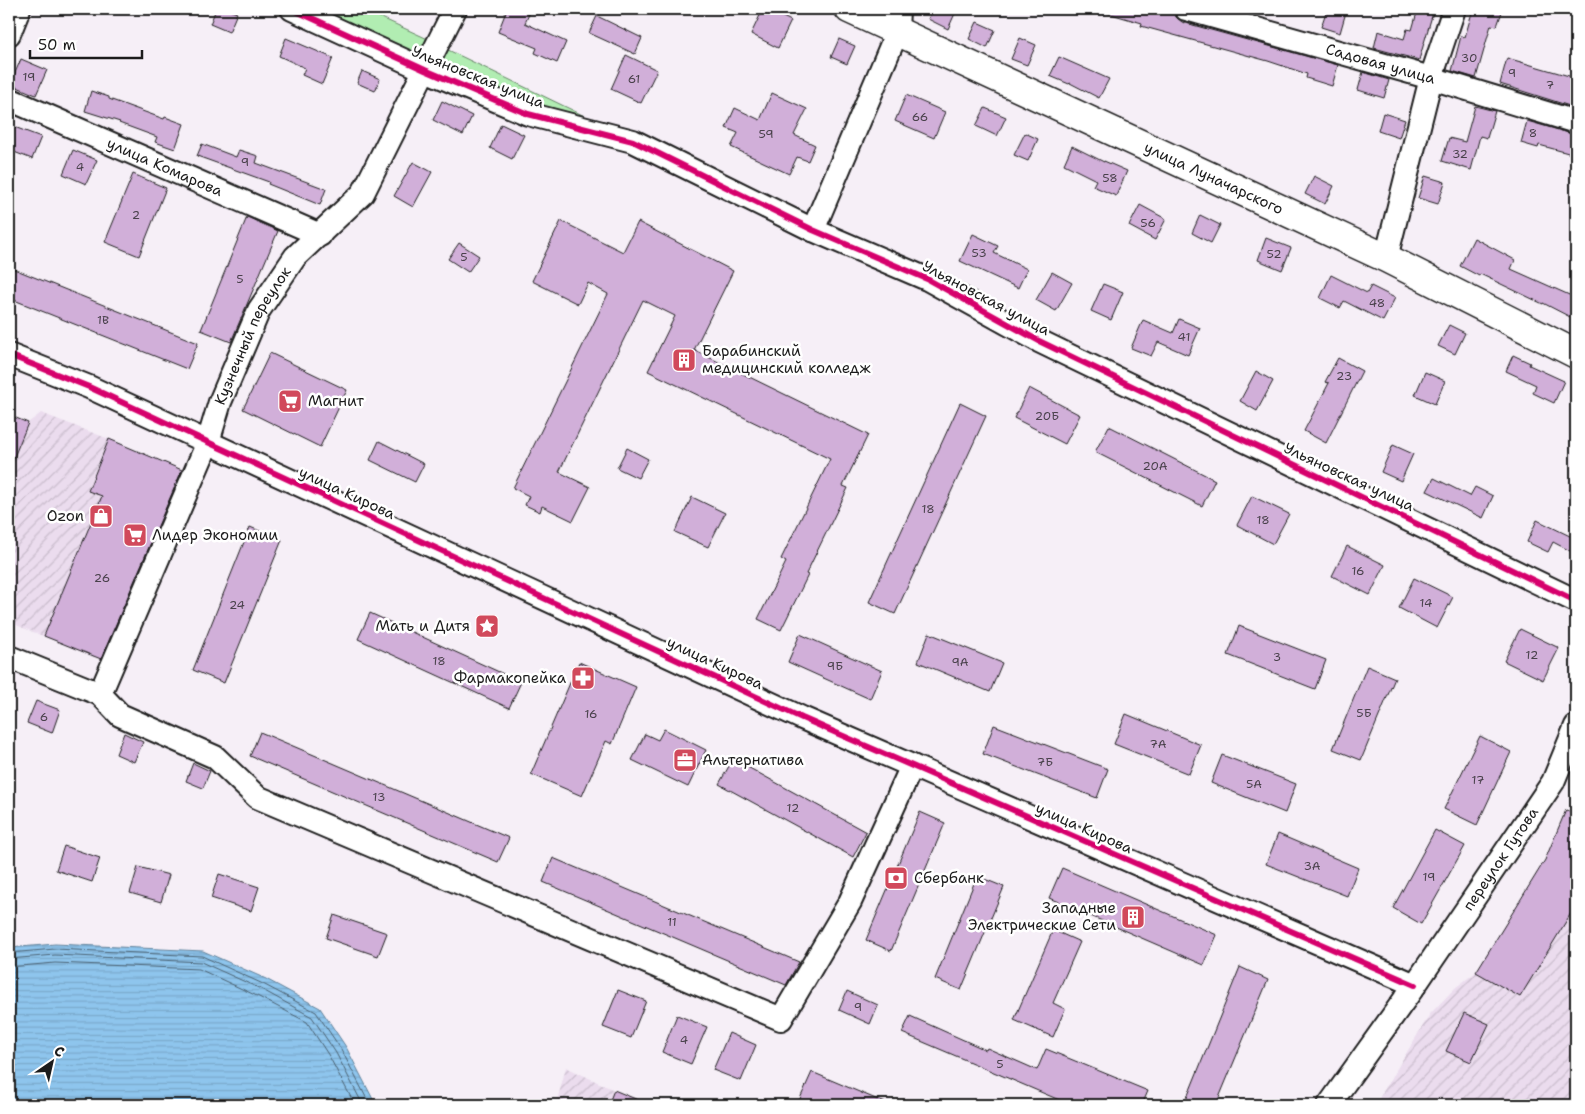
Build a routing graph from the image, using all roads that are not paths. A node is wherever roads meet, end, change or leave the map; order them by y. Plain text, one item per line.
1 (19, 9) edge
2 (292, 9) edge
3 (455, 9) edge
4 (849, 9) edge
5 (1186, 9) edge
6 (1454, 9) edge
7 (898, 20) edge
8 (9, 34) edge
9 (425, 70) junction
10 (1432, 78) junction
11 (9, 99) edge
12 (1576, 122) edge
13 (813, 230) junction
14 (320, 235) junction
15 (1386, 258) junction
16 (1576, 354) edge
17 (9, 355) edge
18 (208, 442) junction
19 (1576, 601) edge
20 (9, 657) edge
21 (100, 694) junction
22 (1576, 726) edge
23 (912, 766) junction
24 (1415, 985) junction
25 (1329, 1105) edge

1 - 8 street
2 - 9 street, Ульяновская улица
3 - 9 street, Кузнечный переулок
4 - 7 main road, улица Луначарского
5 - 10 street, Садовая улица
6 - 10 street
7 - 13 street
7 - 15 main road, улица Луначарского
9 - 13 street, Ульяновская улица
9 - 14 street, Кузнечный переулок
10 - 12 street, Садовая улица
10 - 15 street
11 - 14 street, улица Комарова
13 - 19 street, Ульяновская улица
14 - 18 street, Кузнечный переулок
15 - 16 main road, улица Луначарского
17 - 18 street, улица Кирова
18 - 21 street, Кузнечный переулок
18 - 23 street, улица Кирова
20 - 21 street
21 - 23 street
22 - 24 street, переулок Гутова
23 - 24 street, улица Кирова
24 - 25 street, переулок Гутова

